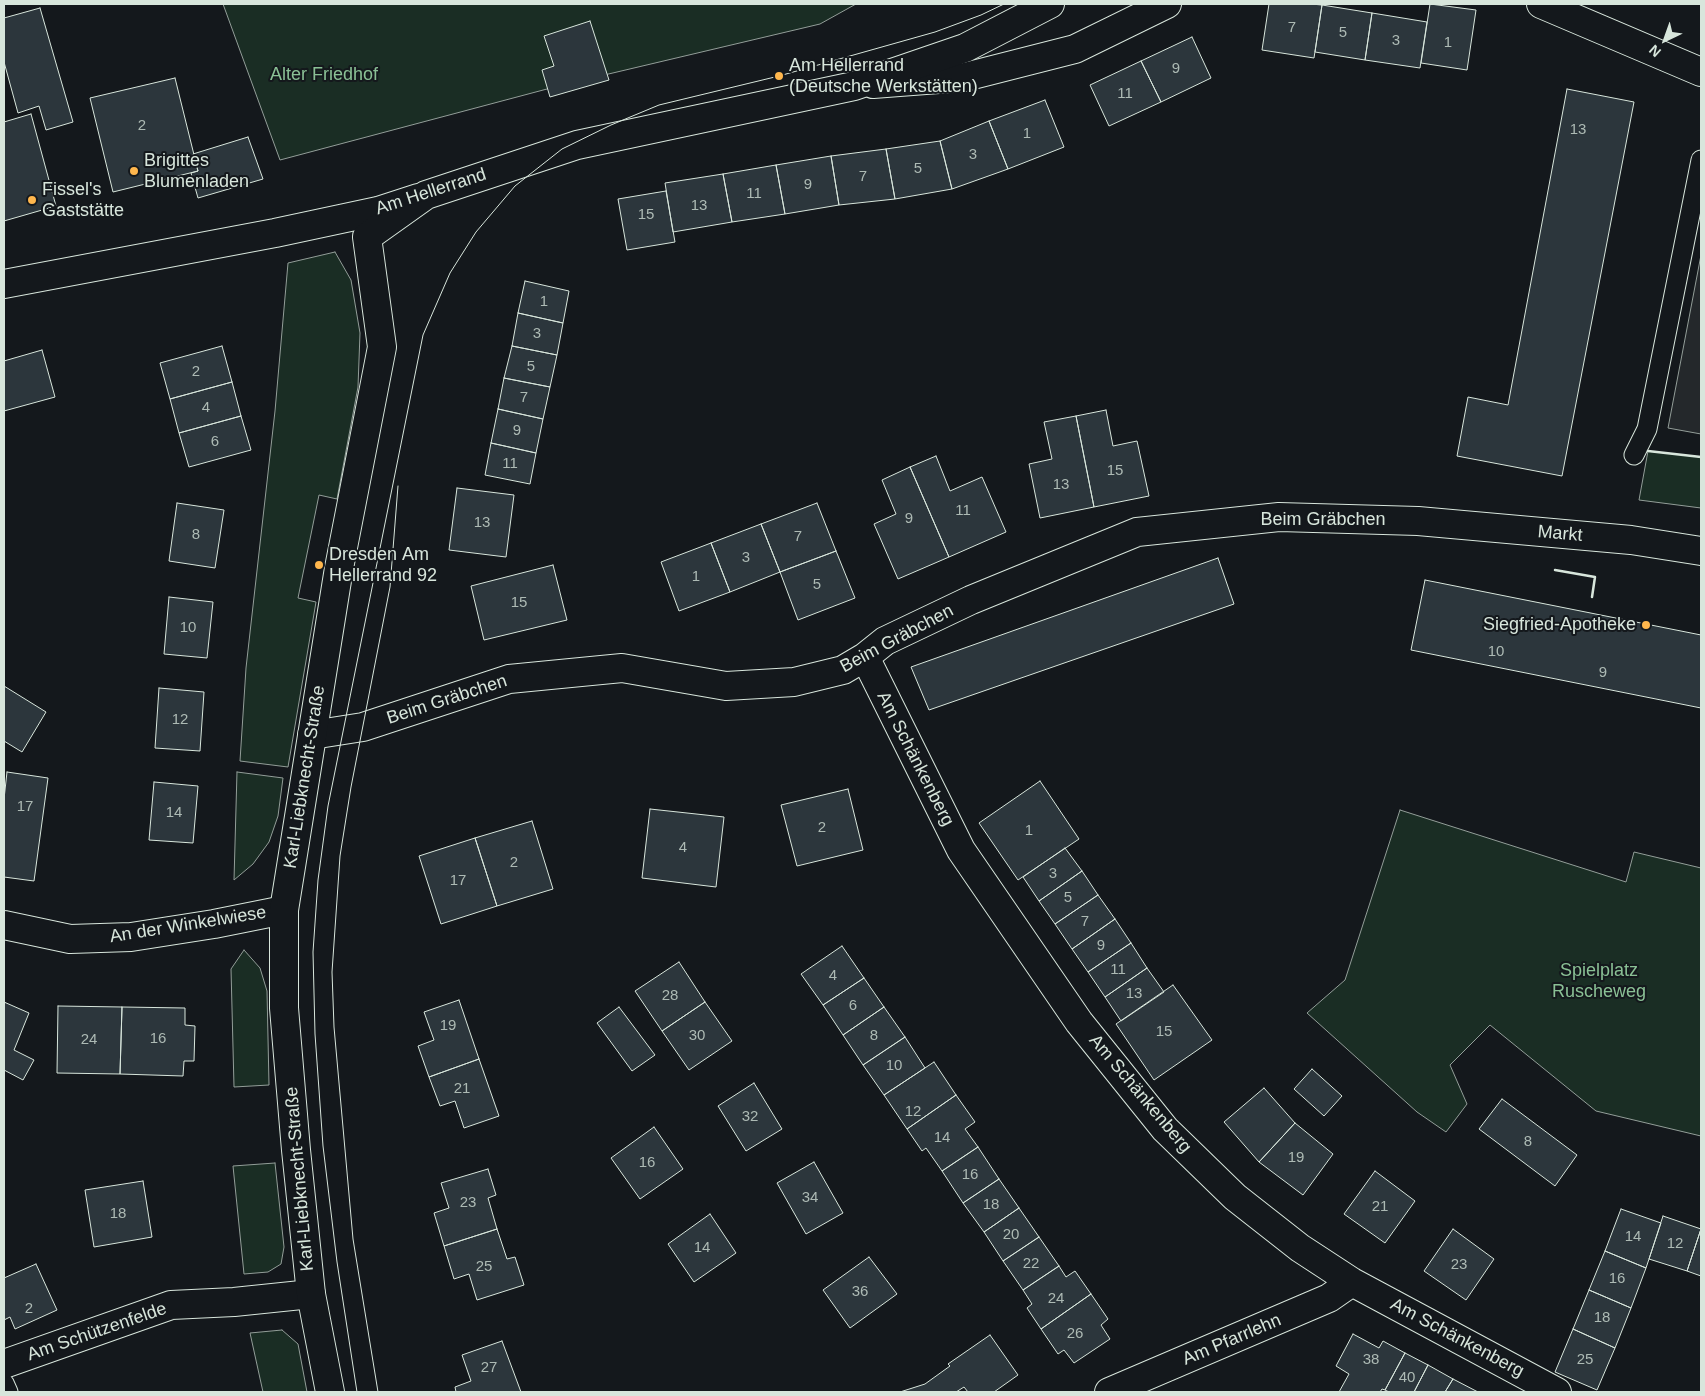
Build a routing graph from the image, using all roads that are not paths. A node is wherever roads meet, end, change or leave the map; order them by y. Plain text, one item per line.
1 (1050, 4) edge
2 (1167, 4) edge
3 (1541, 4) edge
4 (1701, 72) edge
5 (854, 86) junction
6 (1701, 160) edge
7 (426, 195) junction
8 (4, 284) edge
9 (1634, 455) dead end
10 (1418, 521) joint
11 (1701, 551) edge
12 (865, 657) junction
13 (312, 735) junction
14 (284, 910) junction
15 (4, 925) edge
16 (1352, 1282) junction
17 (311, 1294) junction
18 (4, 1364) edge
19 (4, 1383) edge
20 (8, 1392) edge
21 (330, 1392) edge
22 (1109, 1392) edge
23 (1557, 1392) edge

1 - 5 street
2 - 5 street
3 - 4 street
5 - 7 street, Am Hellerrand
6 - 9 lane
7 - 8 street, Am Hellerrand
7 - 13 street, Karl-Liebknecht-Straße
10 - 11 street, Markt
10 - 12 street, Beim Gräbchen
12 - 13 street, Beim Gräbchen
12 - 16 street, Am Schänkenberg
13 - 14 street, Karl-Liebknecht-Straße
14 - 15 street, An der Winkelwiese
14 - 17 street, Karl-Liebknecht-Straße
16 - 22 street, Am Pfarrlehn
16 - 23 street, Am Schänkenberg
17 - 18 street, Am Schützenfelde
17 - 21 street, Karl-Liebknecht-Straße
19 - 20 lane

